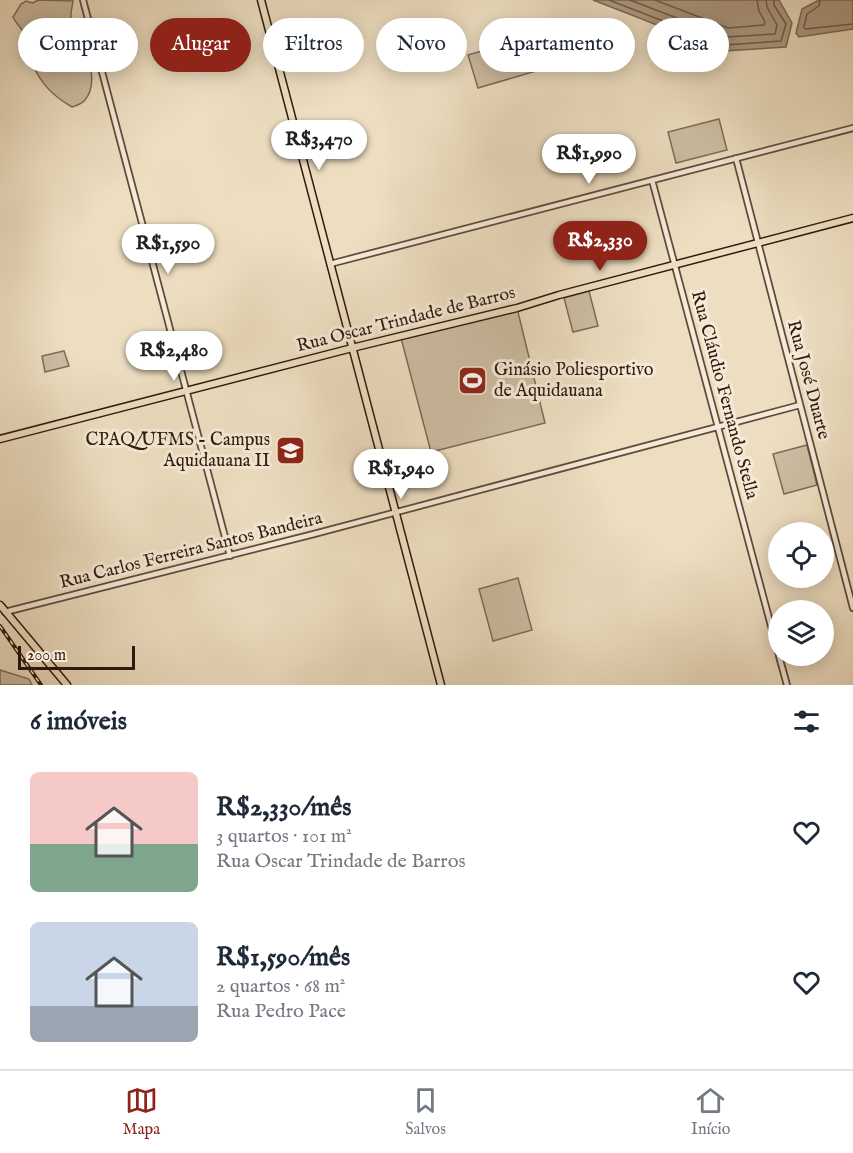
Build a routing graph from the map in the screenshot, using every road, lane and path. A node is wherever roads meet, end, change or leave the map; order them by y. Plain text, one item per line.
1 (83, 0) edge
2 (261, 0) edge
3 (853, 128) edge
4 (736, 158) junction
5 (652, 180) junction
6 (853, 218) edge
7 (758, 243) junction
8 (330, 264) junction
9 (675, 265) junction
10 (353, 348) junction
11 (187, 391) junction
12 (800, 405) junction
13 (718, 427) junction
14 (0, 439) edge
15 (396, 513) junction
16 (230, 556) junction
17 (0, 605) edge
18 (853, 608) edge
19 (5, 612) junction
20 (768, 613) edge
21 (782, 666) edge
22 (67, 685) edge
23 (441, 685) edge
24 (787, 685) edge

1 - 11 street
2 - 8 main road
3 - 4 street
4 - 5 street
4 - 7 street, Rua José Duarte
5 - 8 street
5 - 9 street, Rua Cláudio Fernando Stella
6 - 7 main road, Rua Oscar Trindade de Barros
7 - 9 main road, Rua Oscar Trindade de Barros
7 - 12 street, Rua José Duarte
8 - 10 main road
9 - 10 main road, Rua Oscar Trindade de Barros
9 - 13 street, Rua Cláudio Fernando Stella
10 - 11 main road, Rua Oscar Trindade de Barros
10 - 15 main road
11 - 14 main road, Rua Oscar Trindade de Barros
11 - 16 street
12 - 13 street, Rua Carlos Ferreira Santos Bandeira
12 - 18 street, Rua José Duarte
13 - 15 street, Rua Carlos Ferreira Santos Bandeira
13 - 20 street, Rua Cláudio Fernando Stella
15 - 16 street, Rua Carlos Ferreira Santos Bandeira
15 - 23 main road
16 - 19 street, Rua Carlos Ferreira Santos Bandeira
17 - 19 main road
19 - 22 main road
21 - 24 street, Rua Cláudio Fernando Stella

